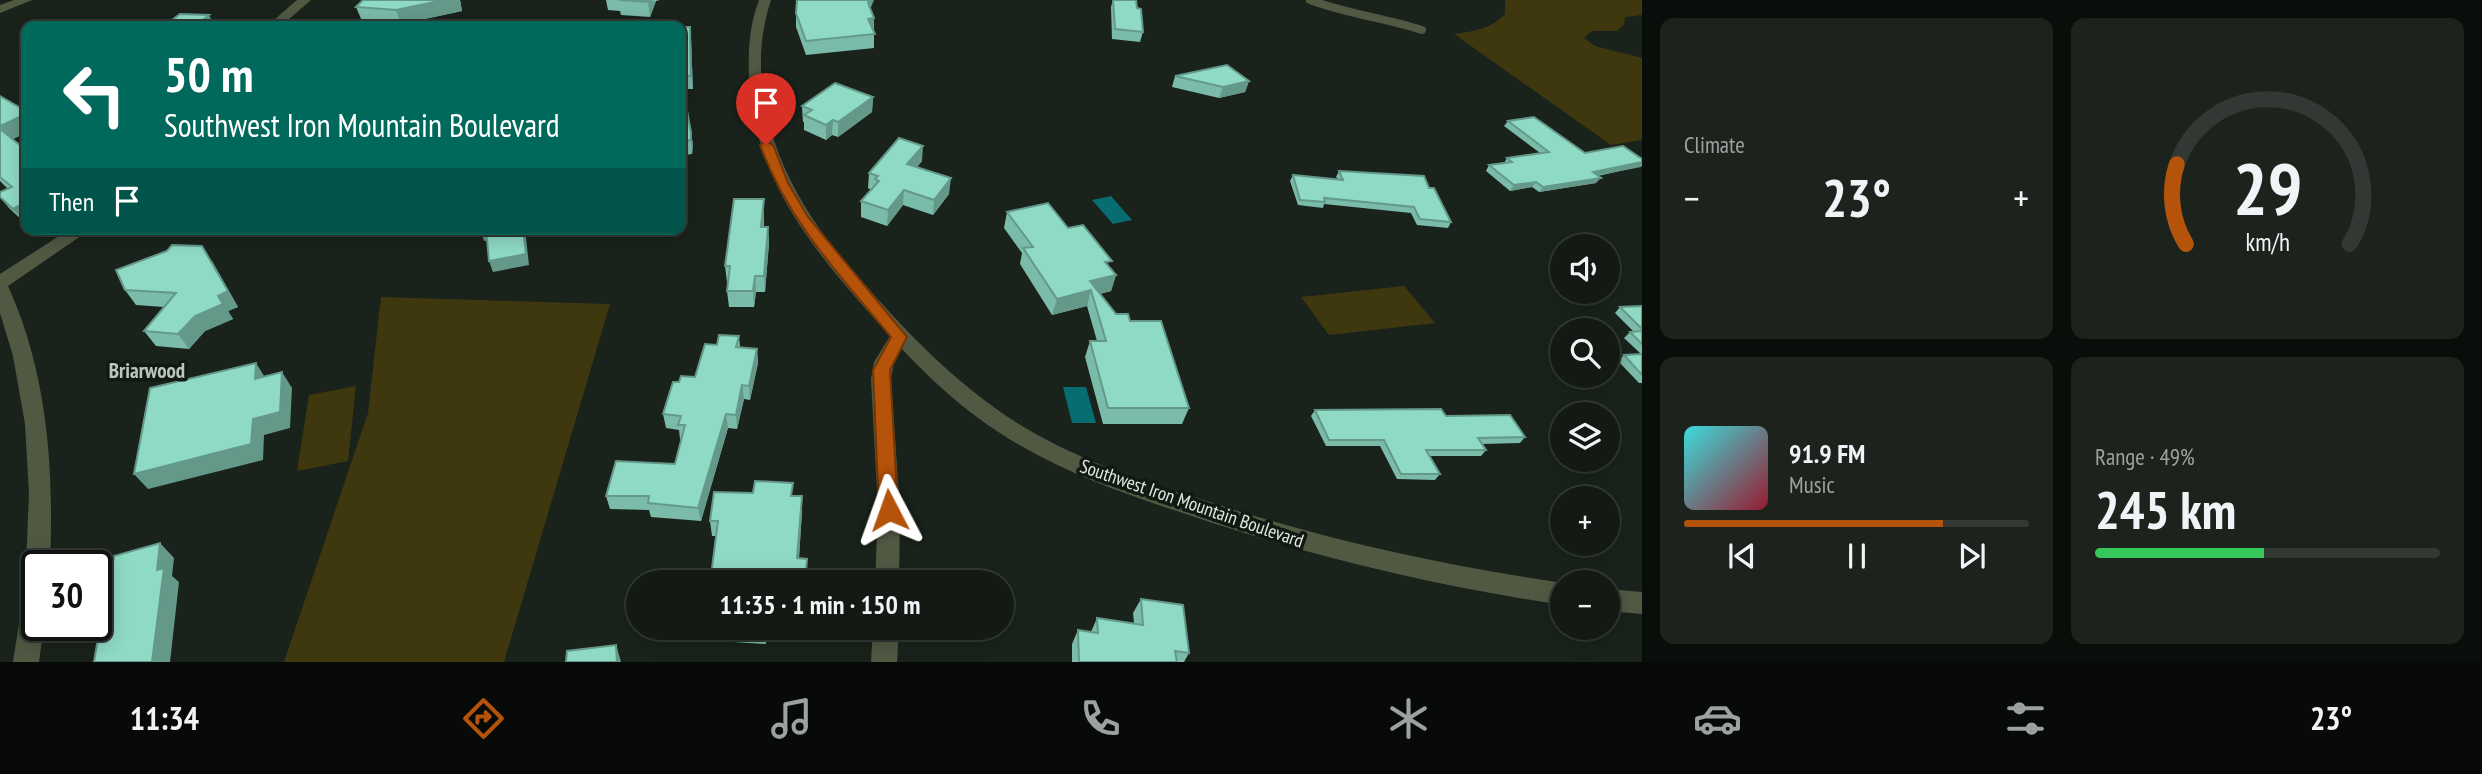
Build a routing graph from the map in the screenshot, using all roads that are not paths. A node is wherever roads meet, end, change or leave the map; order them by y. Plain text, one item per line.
1 (26, 0) edge
2 (305, 0) edge
3 (765, 0) edge
4 (1310, 0) edge
5 (0, 9) edge
6 (279, 21) edge
7 (1422, 30) dead end
8 (74, 235) edge
9 (0, 285) edge
10 (899, 337) junction
11 (39, 550) edge
12 (887, 570) edge
13 (1550, 592) edge
14 (1620, 601) edge
15 (1642, 603) edge
16 (885, 640) edge
17 (29, 641) edge
18 (26, 662) edge
19 (884, 662) edge

1 - 5 street
2 - 6 street
3 - 10 street, Southwest Iron Mountain Boulevard
4 - 7 lane
8 - 9 street
9 - 11 street
10 - 12 street
10 - 13 street, Southwest Iron Mountain Boulevard
14 - 15 street
16 - 19 street
17 - 18 street

